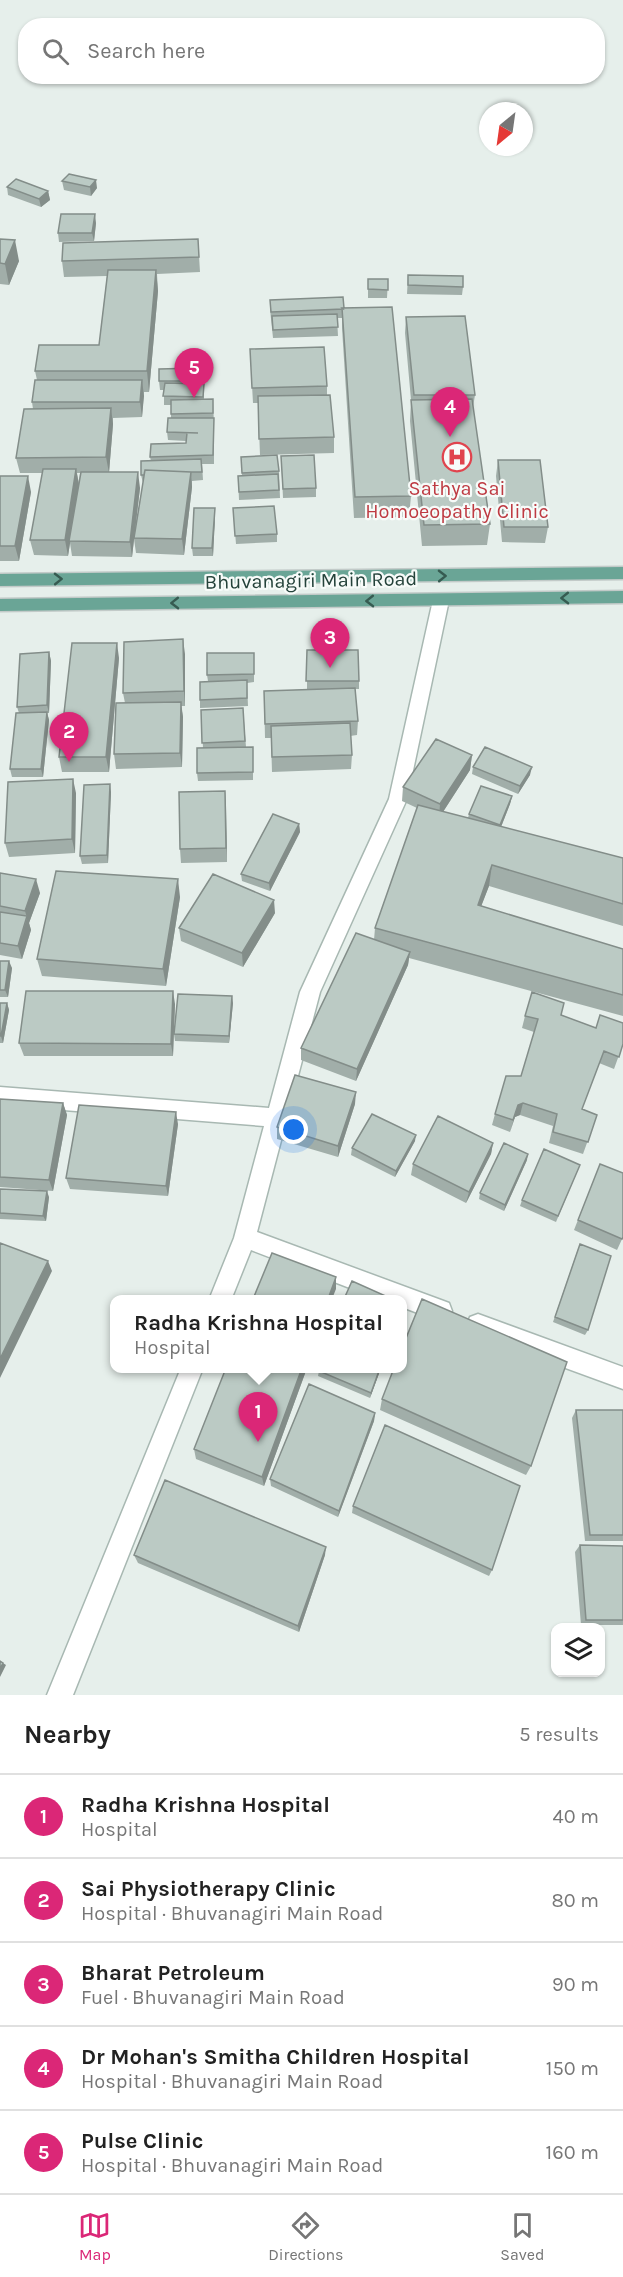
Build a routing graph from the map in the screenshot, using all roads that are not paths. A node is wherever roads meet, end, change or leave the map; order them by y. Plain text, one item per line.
1 (623, 573) edge
2 (0, 580) edge
3 (623, 597) edge
4 (441, 600) junction
5 (0, 605) edge
6 (0, 1096) edge
7 (276, 1118) junction
8 (244, 1238) junction
9 (222, 1295) edge
10 (398, 1295) edge
11 (407, 1298) edge
12 (190, 1373) edge
13 (623, 1378) edge
14 (60, 1695) edge

2 -> 1 main road, Bhuvanagiri Main Road
3 -> 4 main road, Bhuvanagiri Main Road
4 -> 5 main road, Bhuvanagiri Main Road
4 - 7 street
6 - 7 street
7 - 8 street
8 - 9 street
8 - 10 street
11 - 13 street
12 - 14 street

